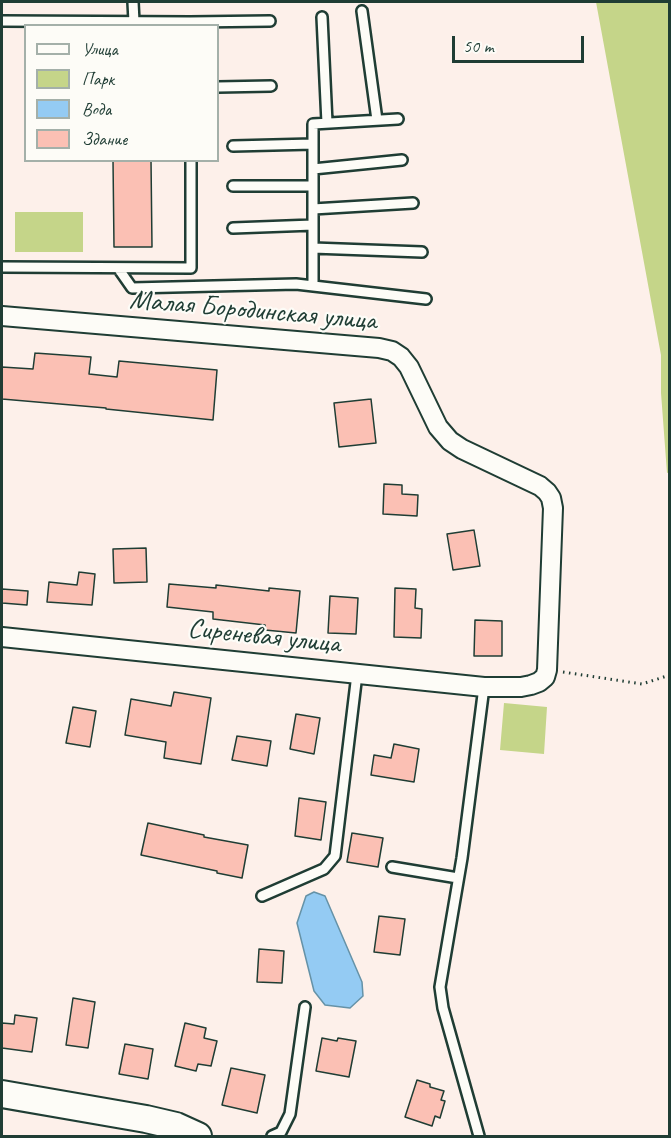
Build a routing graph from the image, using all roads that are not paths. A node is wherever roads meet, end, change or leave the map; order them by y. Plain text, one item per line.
1 (133, 2) edge
2 (362, 11) dead end
3 (322, 17) dead end
4 (2, 21) edge
5 (270, 21) dead end
6 (134, 22) junction
7 (190, 24) edge
8 (271, 86) dead end
9 (219, 87) edge
10 (398, 119) dead end
11 (377, 120) junction
12 (327, 123) junction
13 (313, 144) junction
14 (232, 146) dead end
15 (402, 160) dead end
16 (191, 162) edge
17 (313, 169) junction
18 (233, 186) dead end
19 (313, 186) junction
20 (413, 203) dead end
21 (313, 209) junction
22 (313, 225) junction
23 (232, 228) dead end
24 (313, 248) junction
25 (422, 252) dead end
26 (2, 267) edge
27 (118, 268) junction
28 (313, 286) junction
29 (426, 299) dead end
30 (2, 316) edge
31 (2, 637) edge
32 (357, 674) junction
33 (484, 687) junction
34 (521, 687) joint
35 (392, 867) dead end
36 (458, 878) junction
37 (262, 896) dead end
38 (305, 1007) dead end
39 (2, 1094) edge
40 (198, 1137) edge
41 (272, 1137) edge
42 (479, 1137) edge

1 - 6 lane
2 - 11 lane
3 - 12 lane
4 - 6 lane
5 - 7 lane
6 - 7 lane
8 - 9 lane
10 - 11 lane
11 - 12 lane
12 - 13 lane
13 - 14 lane
13 - 17 lane
15 - 17 lane
16 - 27 lane
17 - 19 lane
18 - 19 lane
19 - 21 lane
20 - 21 lane
21 - 22 lane
22 - 23 lane
22 - 24 lane
24 - 25 lane
24 - 28 lane
26 - 27 lane
27 - 28 lane
28 - 29 lane
30 - 34 street, Малая Бородинская улица
31 - 32 street, Сиреневая улица
32 - 33 street, Сиреневая улица
32 - 37 lane
33 - 34 street, Сиреневая улица
33 - 36 lane
35 - 36 lane
36 - 42 lane
38 - 41 lane
39 - 40 street

